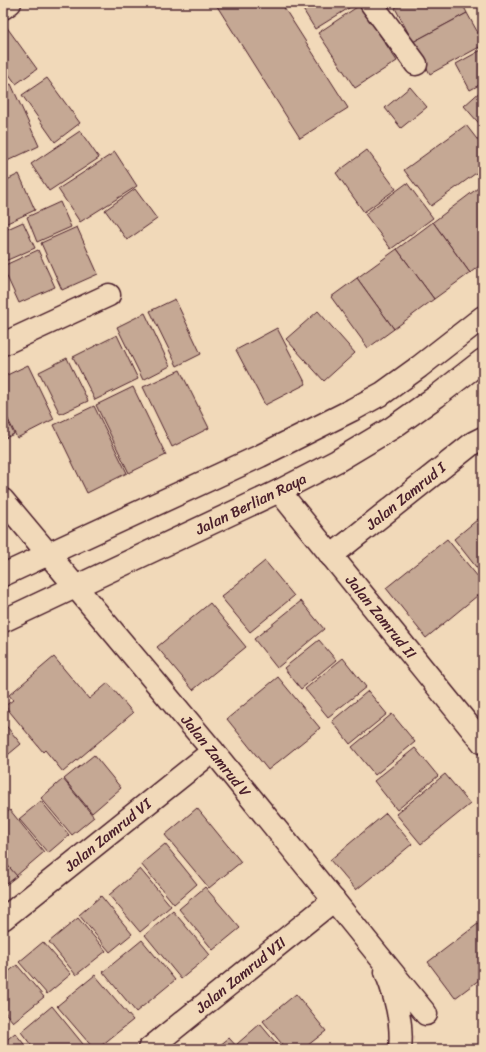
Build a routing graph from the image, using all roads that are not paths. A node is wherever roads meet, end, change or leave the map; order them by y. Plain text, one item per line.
1 (10, 3) edge
2 (371, 3) edge
3 (3, 8) edge
4 (416, 64) dead end
5 (109, 295) dead end
6 (483, 316) edge
7 (3, 344) edge
8 (483, 360) edge
9 (483, 438) edge
10 (279, 491) junction
11 (3, 500) edge
12 (49, 553) junction
13 (331, 556) junction
14 (3, 575) edge
15 (76, 586) junction
16 (3, 621) edge
17 (483, 743) edge
18 (213, 751) junction
19 (334, 900) junction
20 (3, 919) edge
21 (380, 957) junction
22 (426, 1014) dead end
23 (149, 1049) edge
24 (400, 1049) edge

1 - 3 street
2 - 4 street
5 - 7 street
6 - 12 street
8 - 10 street, Jalan Berlian Raya
9 - 13 street, Jalan Zamrud I
10 - 13 street, Jalan Zamrud II
10 - 15 street, Jalan Berlian Raya
11 - 12 street, Jalan Zamrud V
12 - 14 street
12 - 15 street, Jalan Zamrud V
13 - 17 street, Jalan Zamrud II
15 - 16 street, Jalan Berlian Raya
15 - 18 street, Jalan Zamrud V
18 - 19 street, Jalan Zamrud V
18 - 20 street, Jalan Zamrud VI
19 - 21 street, Jalan Zamrud V
19 - 23 street, Jalan Zamrud VII
21 - 22 street, Jalan Zamrud V
21 - 24 street

